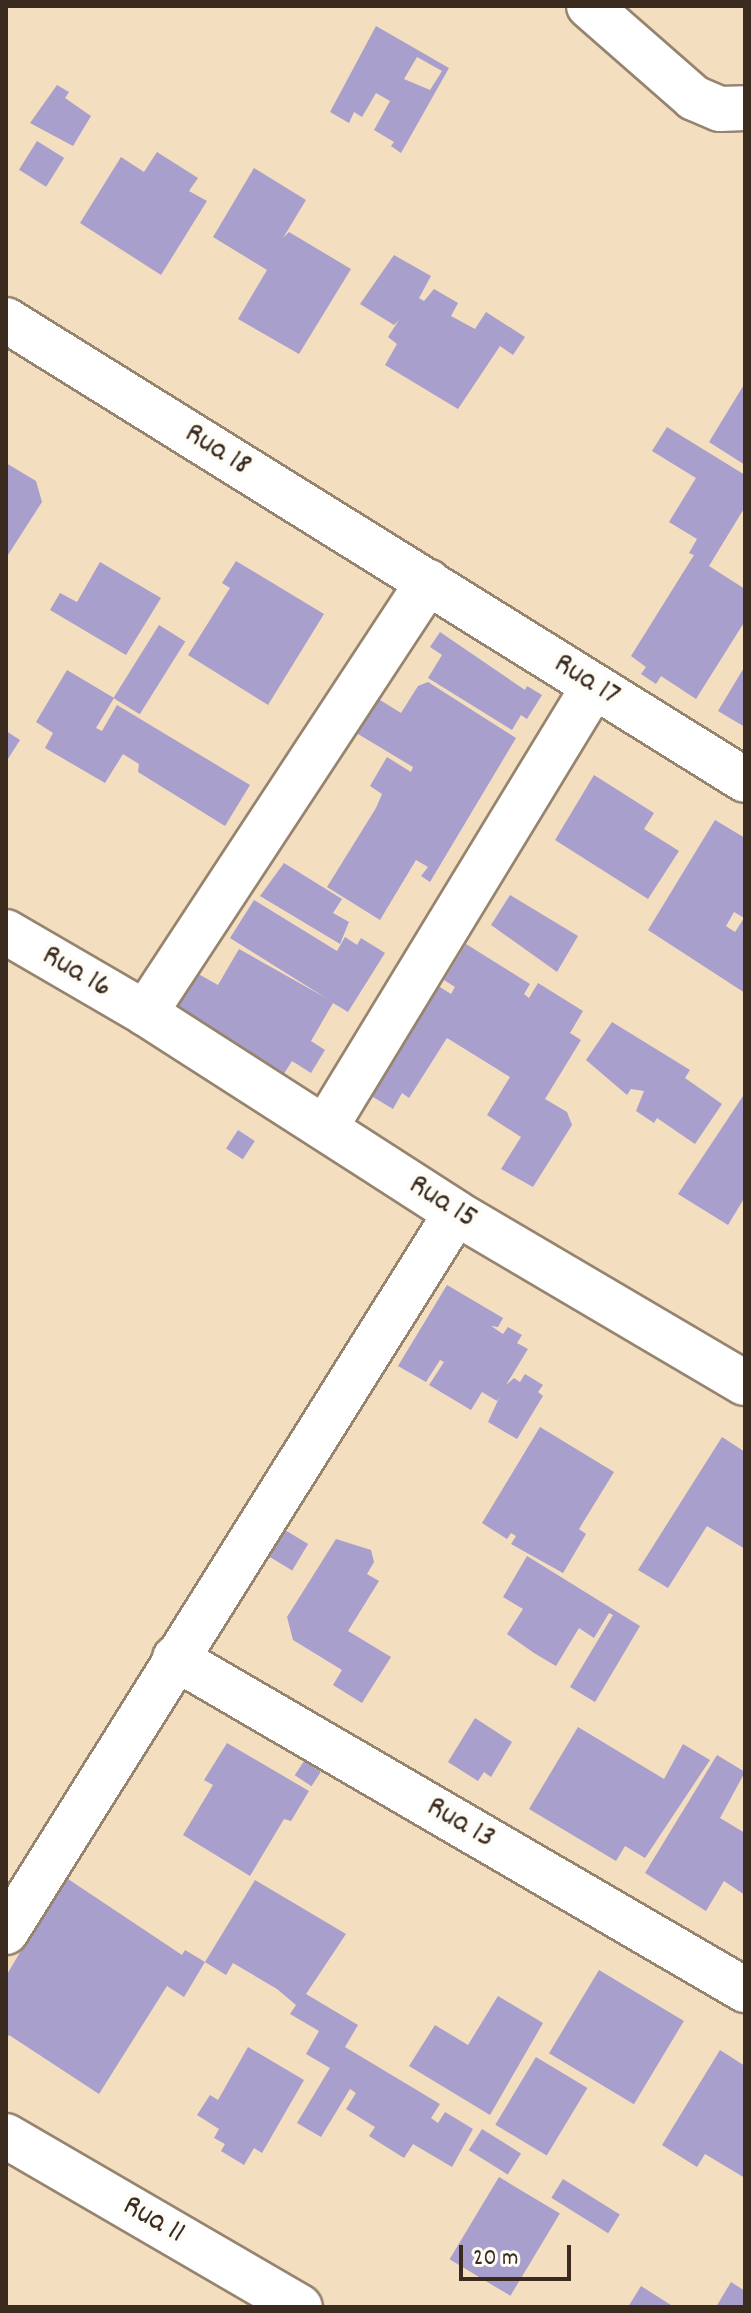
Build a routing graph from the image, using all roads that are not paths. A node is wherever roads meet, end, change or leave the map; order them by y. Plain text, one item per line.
1 (589, 6) edge
2 (745, 108) edge
3 (6, 320) edge
4 (428, 582) junction
5 (594, 686) junction
6 (745, 780) edge
7 (10, 945) edge
8 (145, 1013) junction
9 (325, 1128) junction
10 (456, 1213) junction
11 (745, 1383) edge
12 (175, 1658) junction
13 (6, 1932) edge
14 (745, 1990) edge
15 (6, 2136) edge
16 (300, 2307) edge

1 - 2 street
3 - 4 street, Rua 18
4 - 5 street, Rua 17
4 - 8 street
5 - 6 street, Rua 17
5 - 9 street
7 - 8 street, Rua 16
8 - 9 street, Rua 15
9 - 10 street, Rua 15
10 - 11 street, Rua 15
10 - 12 street
12 - 13 street
12 - 14 street, Rua 13
15 - 16 street, Rua 11

